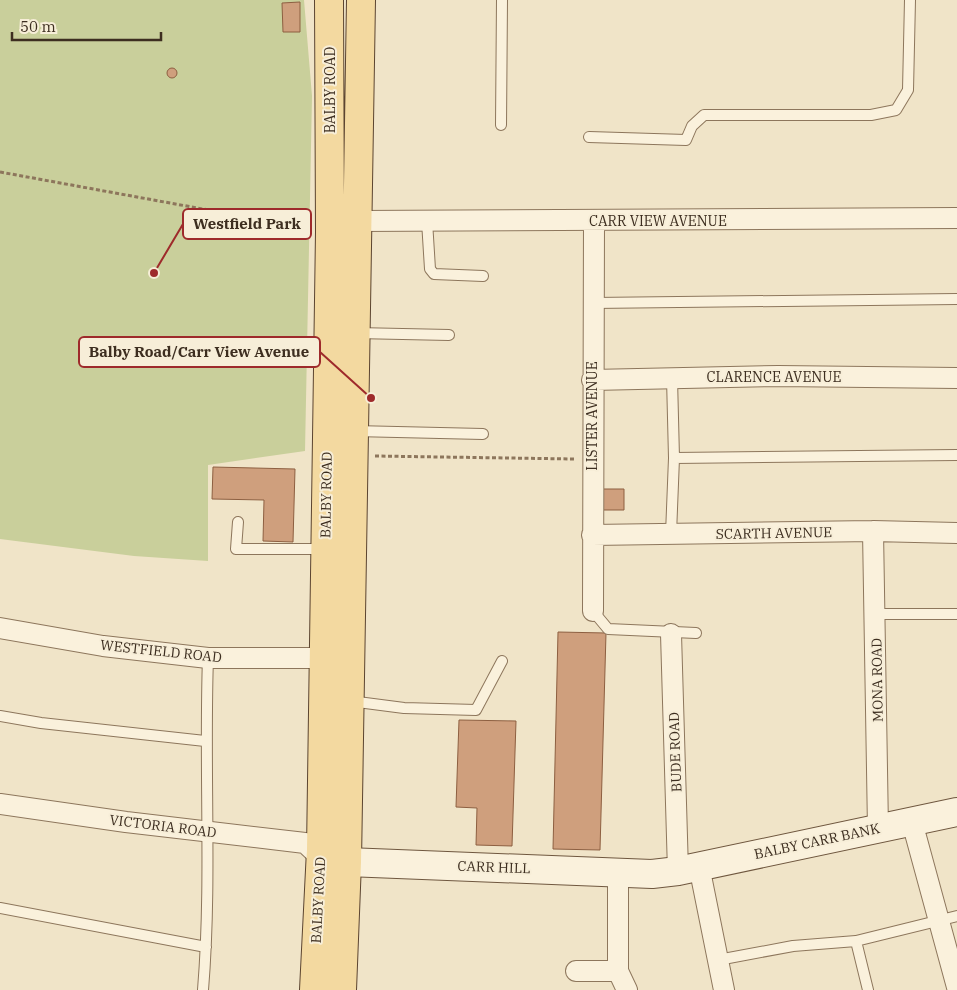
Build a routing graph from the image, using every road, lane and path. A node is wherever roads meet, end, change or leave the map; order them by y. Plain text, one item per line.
1 (329, 0) edge
2 (361, 0) edge
3 (502, 0) edge
4 (910, 0) edge
5 (501, 125) dead end
6 (589, 137) dead end
7 (0, 172) edge
8 (957, 218) edge
9 (358, 221) junction
10 (428, 221) junction
11 (594, 221) junction
12 (330, 232) junction
13 (483, 276) dead end
14 (957, 299) edge
15 (593, 303) junction
16 (354, 333) junction
17 (449, 335) dead end
18 (672, 378) junction
19 (957, 378) edge
20 (592, 380) junction
21 (483, 434) dead end
22 (353, 443) junction
23 (957, 455) edge
24 (674, 458) junction
25 (592, 460) junction
26 (238, 522) dead end
27 (873, 531) junction
28 (957, 533) edge
29 (671, 534) junction
30 (592, 535) junction
31 (325, 549) junction
32 (593, 611) joint
33 (876, 614) junction
34 (957, 614) edge
35 (0, 628) edge
36 (671, 634) junction
37 (696, 634) dead end
38 (208, 658) junction
39 (324, 658) junction
40 (502, 661) dead end
41 (349, 701) junction
42 (0, 716) edge
43 (205, 741) junction
44 (0, 804) edge
45 (957, 812) edge
46 (912, 822) junction
47 (878, 829) junction
48 (206, 832) junction
49 (321, 847) junction
50 (347, 862) junction
51 (688, 868) junction
52 (618, 874) junction
53 (0, 908) edge
54 (948, 917) edge
55 (856, 940) junction
56 (206, 948) junction
57 (718, 960) junction
58 (576, 971) dead end
59 (618, 971) junction
60 (957, 987) edge
61 (202, 990) edge
62 (314, 990) edge
63 (342, 990) edge
64 (627, 990) edge
65 (724, 990) edge
66 (868, 990) edge

1 - 12 main road, BALBY ROAD
2 - 9 main road, BALBY ROAD
3 - 5 lane
4 - 6 lane
7 - 12 path
8 - 11 street, CARR VIEW AVENUE
9 - 10 street, CARR VIEW AVENUE
9 - 16 main road, BALBY ROAD
10 - 11 street, CARR VIEW AVENUE
10 - 13 lane
11 - 15 street, LISTER AVENUE
12 - 31 main road, BALBY ROAD
14 - 15 lane
15 - 20 street, LISTER AVENUE
16 - 17 lane
16 - 22 main road, BALBY ROAD
18 - 19 street, CLARENCE AVENUE
18 - 20 street, CLARENCE AVENUE
18 - 24 lane
20 - 25 street, LISTER AVENUE
21 - 22 lane
22 - 25 path
22 - 41 main road, BALBY ROAD
23 - 24 lane
24 - 29 lane
25 - 30 street, LISTER AVENUE
26 - 31 lane
27 - 28 street, SCARTH AVENUE
27 - 29 street, SCARTH AVENUE
27 - 33 street, MONA ROAD
29 - 30 street, SCARTH AVENUE
30 - 32 street, LISTER AVENUE
31 - 39 main road, BALBY ROAD
32 - 36 lane
33 - 34 lane
33 - 47 street, MONA ROAD
35 - 38 street, WESTFIELD ROAD
36 - 37 lane
36 - 51 street, BUDE ROAD
38 - 39 street, WESTFIELD ROAD
38 - 43 lane
39 - 49 main road, BALBY ROAD
40 - 41 lane
41 - 50 main road, BALBY ROAD
42 - 43 lane
43 - 48 lane
44 - 48 street, VICTORIA ROAD
45 - 46 street, BALBY CARR BANK
46 - 47 street, BALBY CARR BANK
46 - 54 street
47 - 51 street, BALBY CARR BANK
48 - 49 street, VICTORIA ROAD
48 - 56 lane
49 - 50 street
49 - 62 main road, BALBY ROAD
50 - 52 street, CARR HILL
50 - 63 main road, BALBY ROAD
51 - 52 street, CARR HILL
51 - 57 street, BUDE ROAD
52 - 59 street
53 - 56 lane
54 - 55 lane
54 - 60 street
55 - 57 lane
55 - 66 lane
56 - 61 lane
57 - 65 street, BUDE ROAD
58 - 59 street
59 - 64 street

